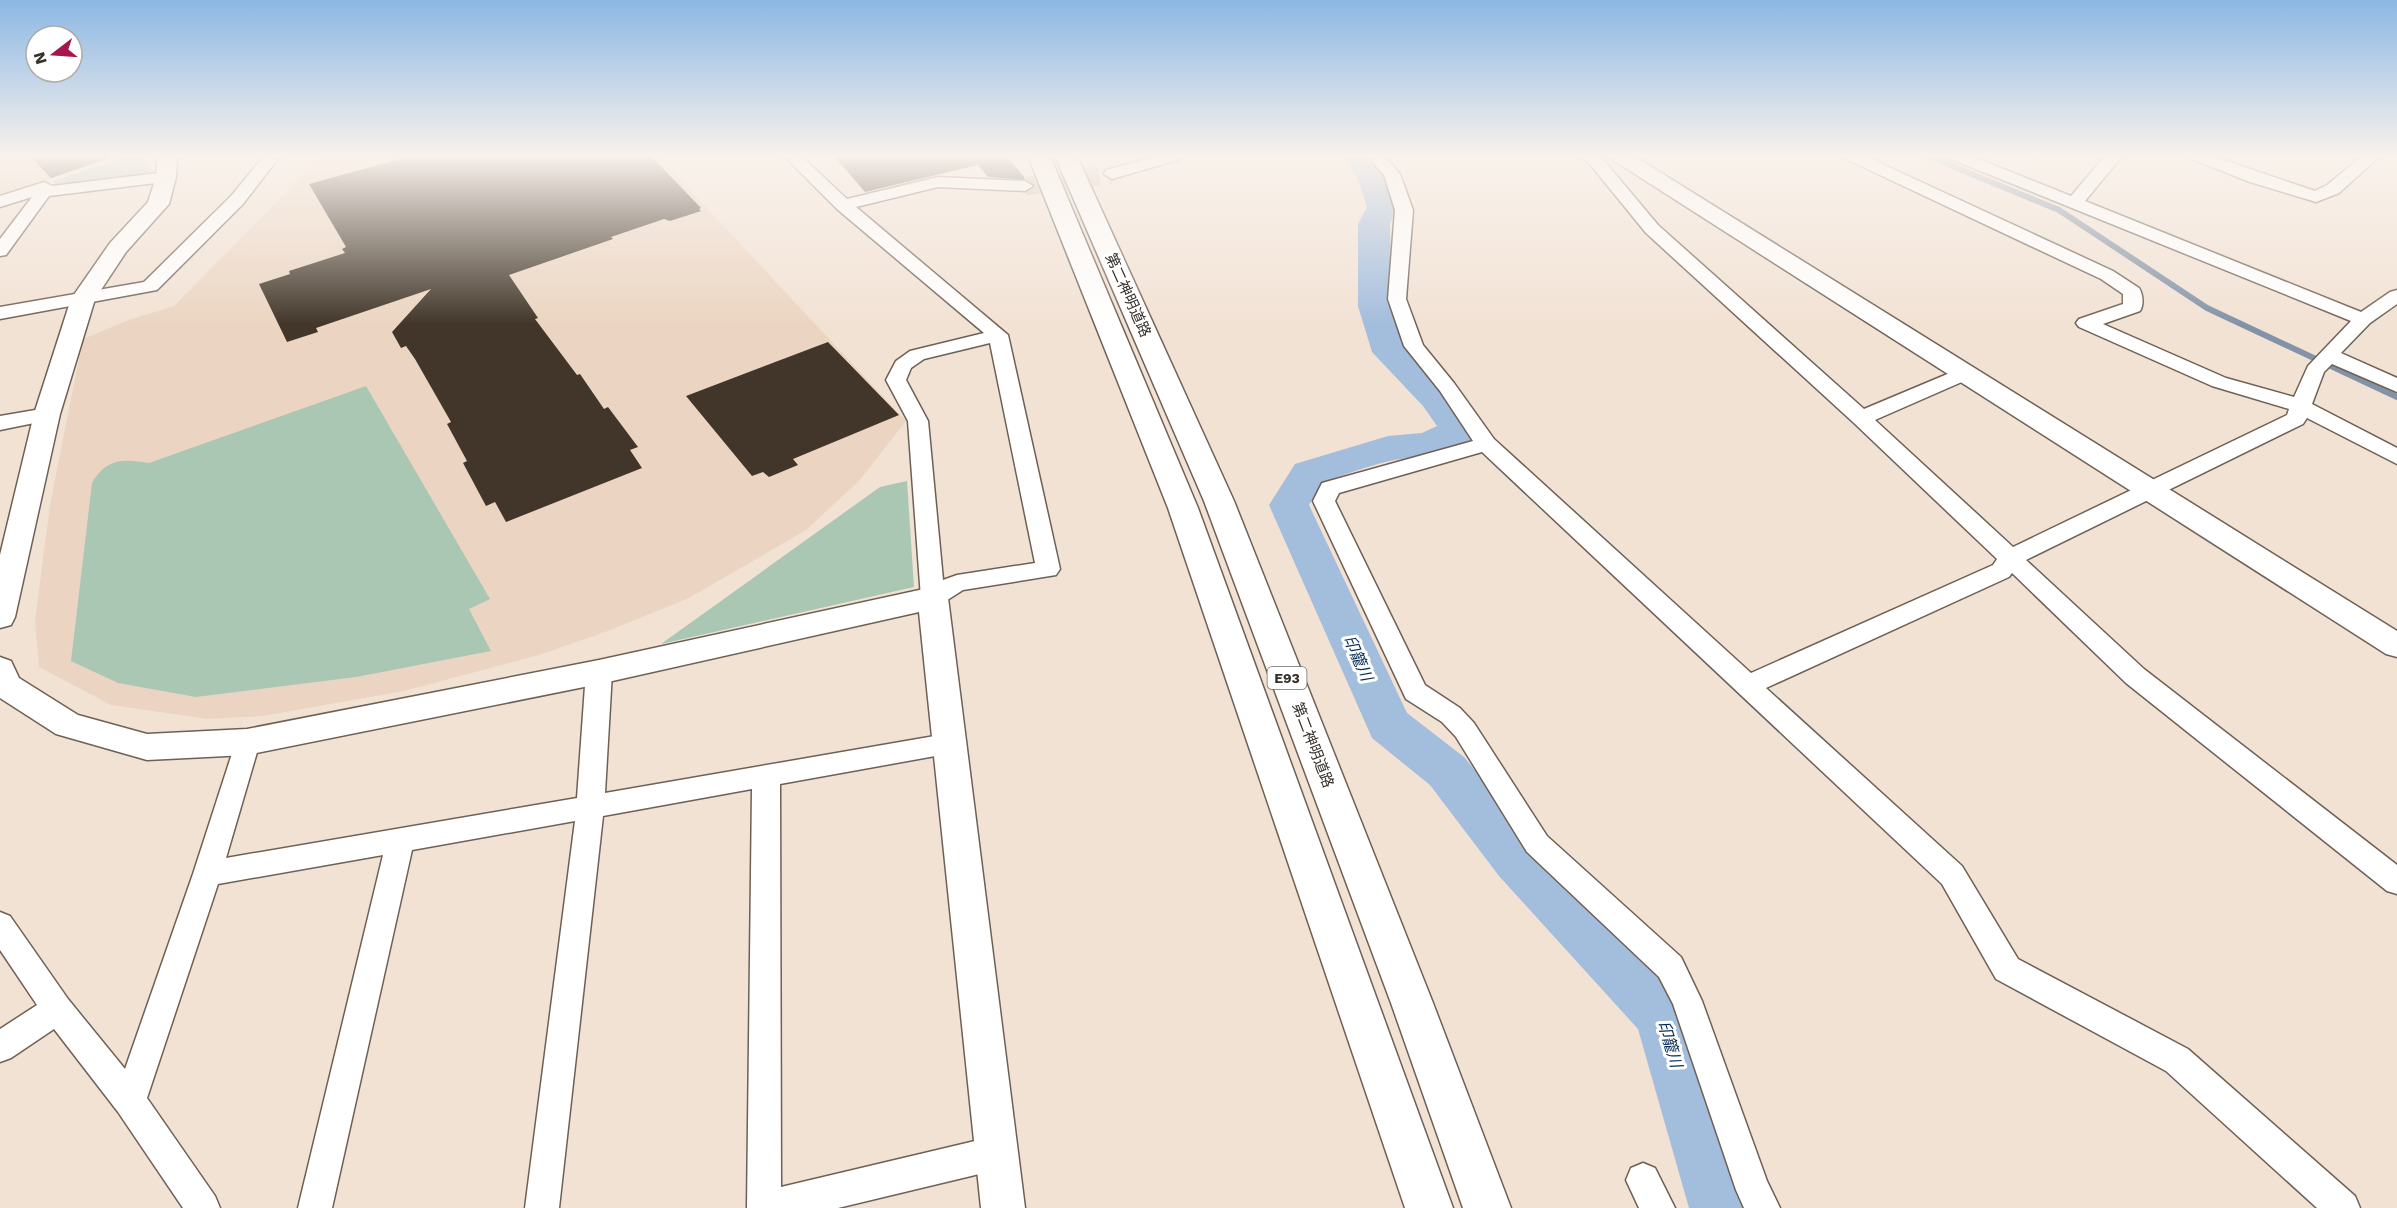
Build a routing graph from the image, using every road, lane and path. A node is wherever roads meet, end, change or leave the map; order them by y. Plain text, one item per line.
1 (29, 212) edge
2 (150, 212) edge
3 (224, 212) edge
4 (852, 212) edge
5 (1051, 212) edge
6 (1091, 212) edge
7 (1404, 212) edge
8 (1638, 212) edge
9 (1709, 212) edge
10 (1973, 212) edge
11 (2096, 212) edge
12 (0, 251) edge
13 (2397, 296) edge
14 (83, 299) junction
15 (0, 313) edge
16 (2363, 319) junction
17 (998, 335) junction
18 (2323, 363) junction
19 (1964, 374) junction
20 (2397, 386) edge
21 (2301, 406) junction
22 (47, 414) junction
23 (1861, 418) junction
24 (0, 423) edge
25 (1486, 444) junction
26 (2397, 458) edge
27 (2152, 491) junction
28 (2010, 558) junction
29 (933, 598) junction
30 (0, 617) edge
31 (2397, 646) edge
32 (0, 669) edge
33 (599, 672) junction
34 (1749, 685) junction
35 (247, 742) junction
36 (952, 743) junction
37 (766, 777) junction
38 (590, 808) junction
39 (400, 841) junction
40 (207, 874) junction
41 (2397, 882) edge
42 (0, 925) edge
43 (57, 1009) junction
44 (0, 1047) edge
45 (130, 1101) junction
46 (996, 1153) junction
47 (203, 1208) edge
48 (315, 1208) edge
49 (542, 1208) edge
50 (765, 1208) edge
51 (1003, 1208) edge
52 (1429, 1208) edge
53 (1487, 1208) edge
54 (1763, 1208) edge
55 (2343, 1208) edge

1 - 12 street
2 - 14 street
3 - 14 street
4 - 17 street
5 - 52 highway, 第二神明道路 / E93
6 - 53 highway, 第二神明道路 / E93
7 - 25 street
8 - 23 street
9 - 19 street
10 - 21 street
11 - 16 street
13 - 16 street
14 - 15 street
14 - 22 street
16 - 18 street
17 - 29 street
17 - 29 street
18 - 20 street
18 - 21 street
19 - 23 street
19 - 27 street
21 - 26 street
21 - 27 street
22 - 24 street
22 - 30 street
23 - 28 street
25 - 34 street
25 - 54 street
27 - 28 street
27 - 31 street
28 - 34 street
28 - 41 street
29 - 33 street
29 - 36 street
32 - 35 street
33 - 35 street
33 - 38 street
34 - 55 street
35 - 40 street
36 - 37 street
36 - 46 street
37 - 38 street
37 - 50 street
38 - 39 street
38 - 49 street
39 - 40 street
39 - 48 street
40 - 45 street
42 - 43 street
43 - 44 street
43 - 45 street
45 - 47 street
46 - 50 street
46 - 51 street

